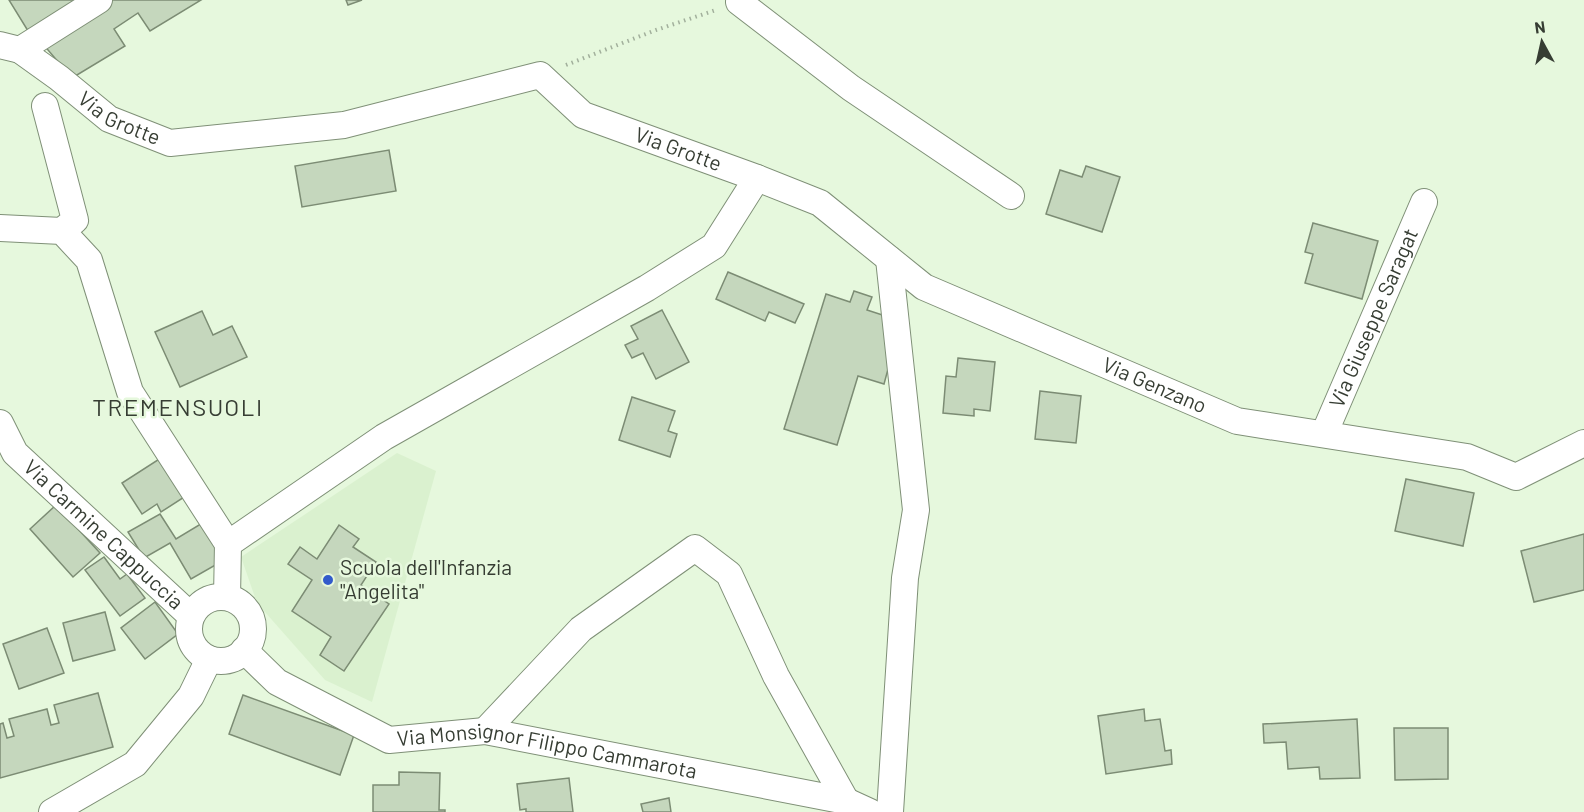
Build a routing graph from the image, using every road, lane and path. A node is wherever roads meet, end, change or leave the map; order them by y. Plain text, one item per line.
1 (99, 0) edge
2 (739, 2) joint
3 (4, 47) edge
4 (540, 75) junction
5 (45, 106) dead end
6 (757, 177) junction
7 (1011, 196) dead end
8 (1424, 202) dead end
9 (0, 228) edge
10 (62, 231) junction
11 (889, 259) junction
12 (0, 423) edge
13 (1324, 434) junction
14 (1584, 443) edge
15 (228, 544) junction
16 (227, 597) junction
17 (191, 616) junction
18 (244, 650) junction
19 (209, 659) junction
20 (485, 731) junction
21 (846, 801) junction
22 (52, 812) edge
23 (870, 812) edge
24 (890, 812) edge

1 - 3 street
2 - 4 path
2 - 7 street
3 - 4 street, Via Grotte
4 - 6 street, Via Grotte
5 - 10 street
6 - 11 street, Via Genzano
6 - 15 street
8 - 13 street, Via Giuseppe Saragat
9 - 10 street
10 - 15 street
11 - 13 street, Via Genzano
11 - 24 street
12 - 17 street, Via Carmine Cappuccia
13 - 14 street, Via Genzano
15 - 16 street
16 - 17 street
16 - 18 street
17 - 19 street
18 - 19 street
18 - 20 street, Via Monsignor Filippo Cammarota
19 - 22 street
20 - 21 street, Via Monsignor Filippo Cammarota
20 - 21 street
21 - 23 street, Via Monsignor Filippo Cammarota

